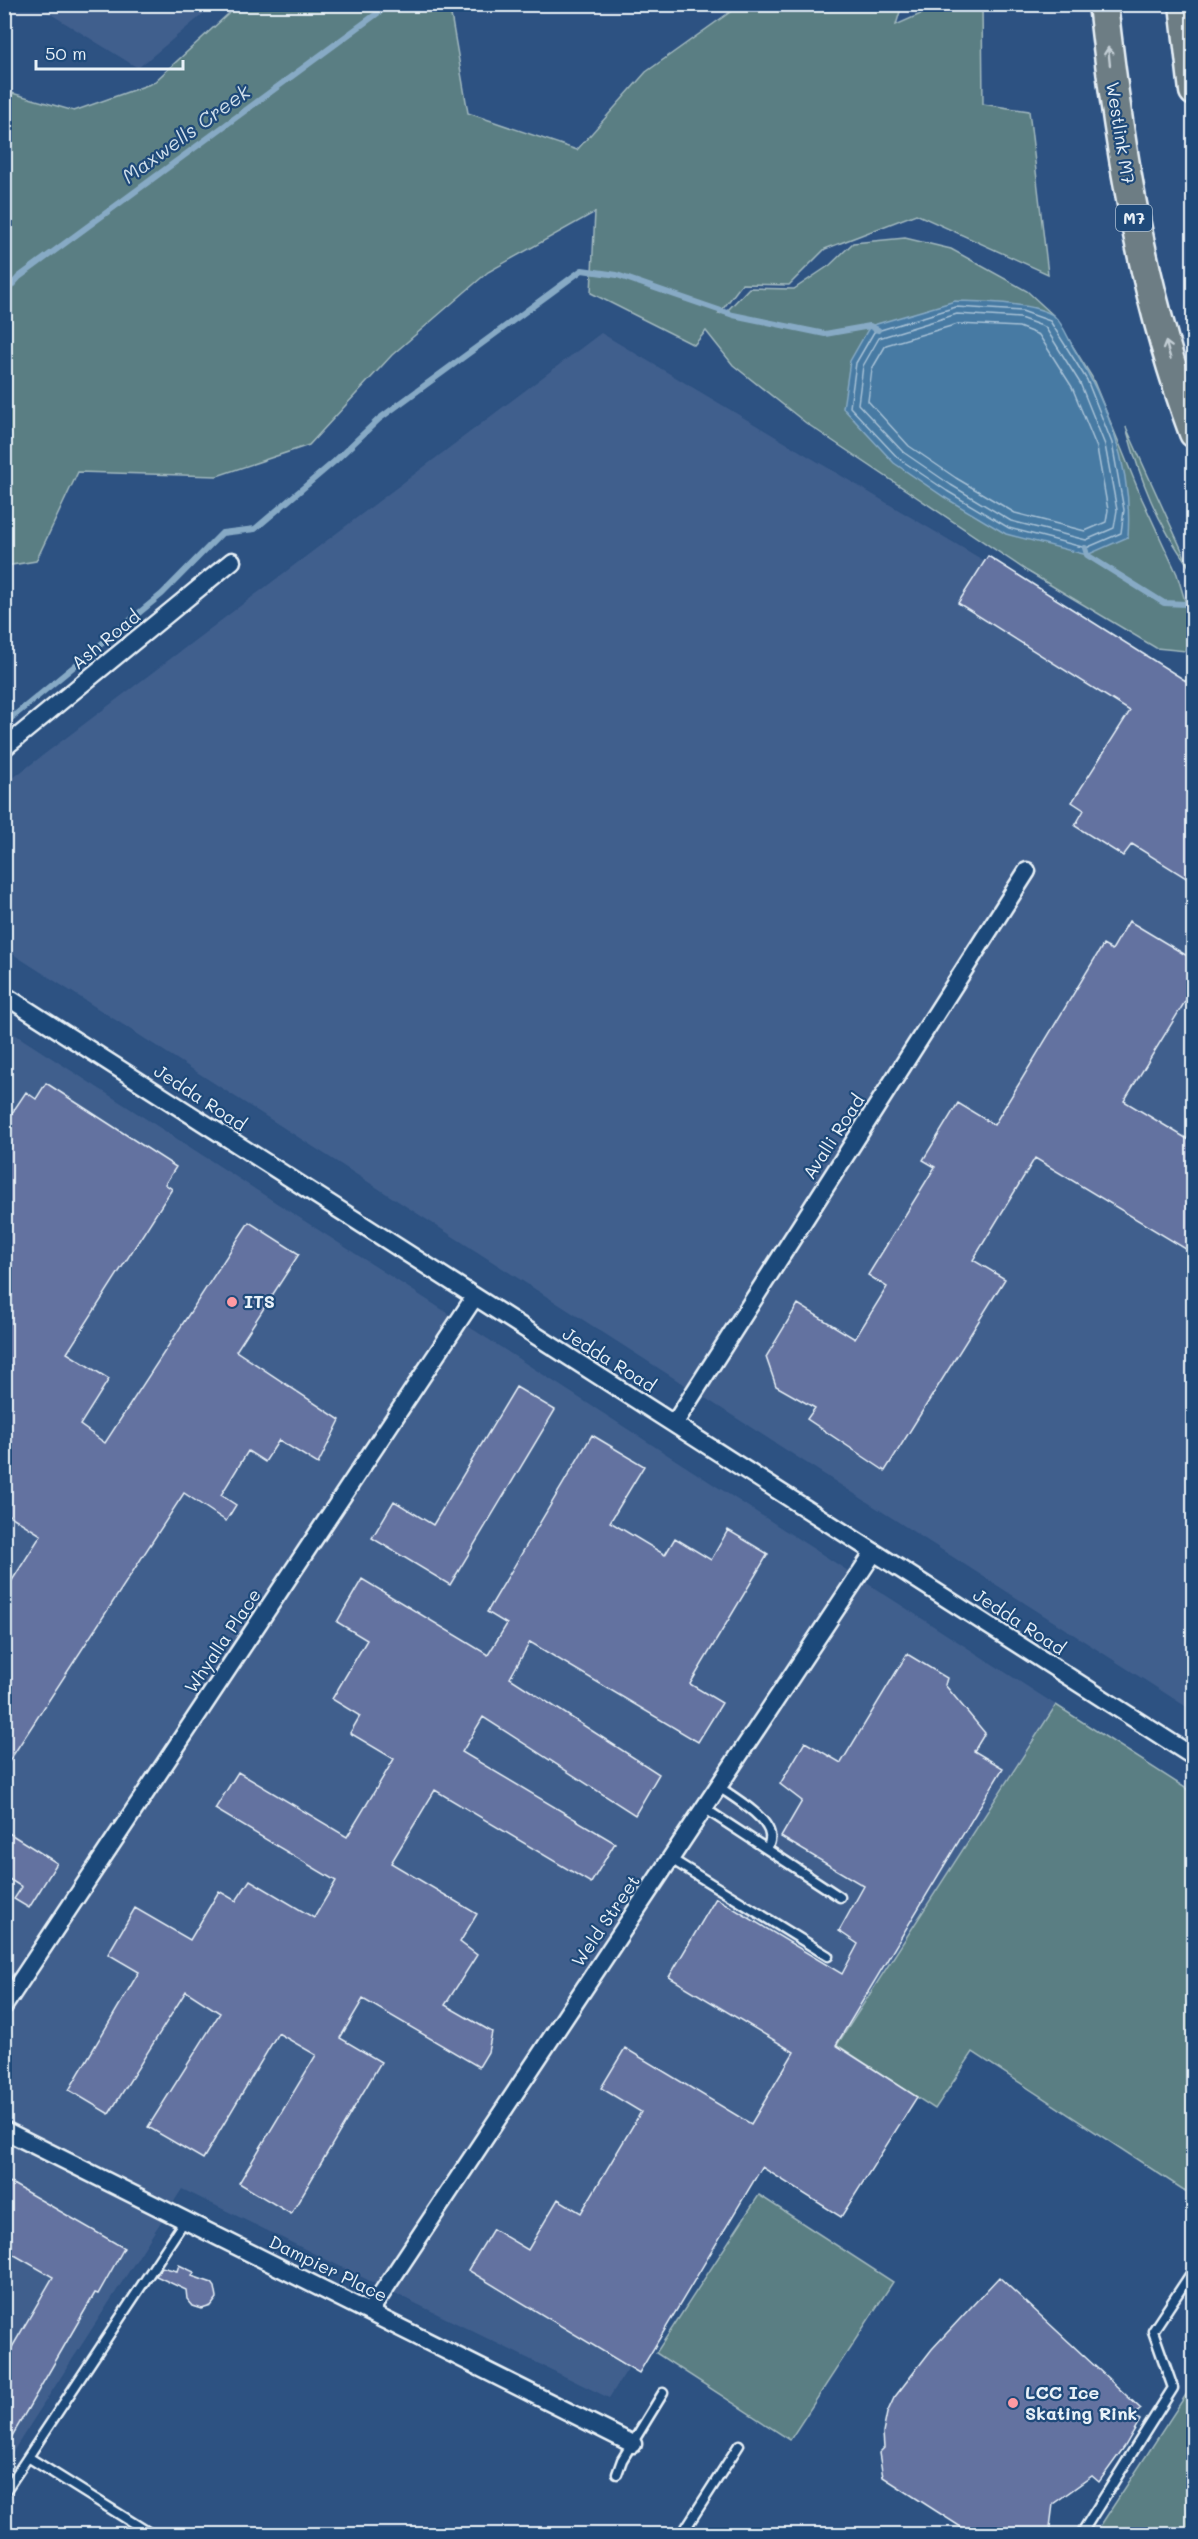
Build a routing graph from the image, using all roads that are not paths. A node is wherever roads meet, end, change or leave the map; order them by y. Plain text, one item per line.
1 (1103, 4) edge
2 (1184, 4) edge
3 (1194, 91) edge
4 (1192, 430) edge
5 (232, 561) dead end
6 (4, 748) edge
7 (1027, 871) dead end
8 (4, 995) edge
9 (474, 1298) junction
10 (674, 1424) junction
11 (874, 1552) junction
12 (1194, 1757) edge
13 (719, 1787) junction
14 (704, 1808) junction
15 (767, 1849) junction
16 (671, 1859) junction
17 (840, 1897) dead end
18 (828, 1956) dead end
19 (4, 2006) edge
20 (4, 2130) edge
21 (185, 2220) junction
22 (1194, 2269) edge
23 (370, 2311) junction
24 (663, 2393) dead end
25 (633, 2444) junction
26 (739, 2445) dead end
27 (28, 2457) junction
28 (617, 2474) dead end
29 (4, 2493) edge
30 (151, 2535) edge
31 (682, 2535) edge
32 (1081, 2535) edge

4 -> 1 highway, Westlink M7 / M7
2 - 3 highway
5 - 6 street, Ash Road
7 - 10 street, Avalli Road
8 - 9 street, Jedda Road
9 - 10 street, Jedda Road
9 - 19 street, Whyalla Place
10 - 11 street, Jedda Road
11 - 12 street, Jedda Road
11 - 13 street, Weld Street
13 - 14 street, Weld Street
13 - 15 lane
14 - 15 lane
14 - 16 street, Weld Street
15 - 17 lane
16 - 18 lane
16 - 23 street, Weld Street
20 - 21 street, Dampier Place
21 - 23 street, Dampier Place
21 - 27 lane
22 - 32 lane
23 - 25 street, Dampier Place
24 - 25 lane
25 - 28 lane
26 - 31 lane
27 - 29 lane
27 - 30 lane

